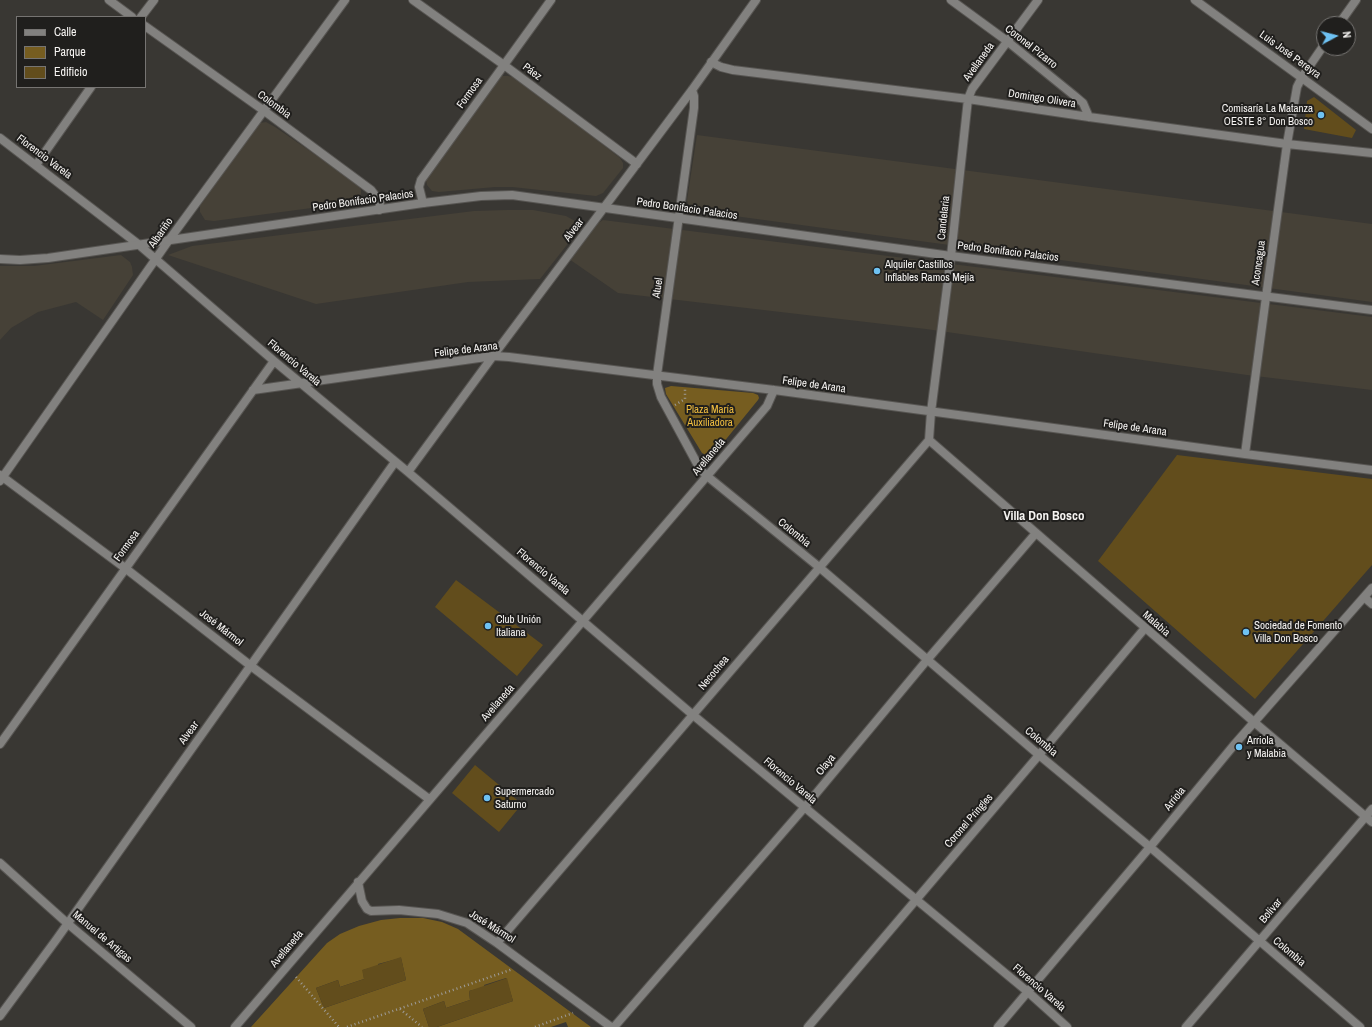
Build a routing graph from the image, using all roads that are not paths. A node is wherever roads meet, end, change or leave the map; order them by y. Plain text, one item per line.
1 (109, 0) edge
2 (154, 0) edge
3 (345, 0) edge
4 (413, 0) edge
5 (551, 0) edge
6 (756, 0) edge
7 (951, 0) edge
8 (1038, 0) edge
9 (1195, 0) edge
10 (1356, 0) edge
11 (131, 16) edge
12 (142, 16) edge
13 (1345, 16) edge
14 (146, 27) edge
15 (1007, 41) junction
16 (1316, 56) edge
17 (711, 62) junction
18 (504, 65) junction
19 (1302, 77) junction
20 (90, 88) edge
21 (692, 90) junction
22 (968, 99) junction
23 (263, 110) junction
24 (1089, 117) junction
25 (1372, 129) edge
26 (0, 138) edge
27 (1287, 144) junction
28 (1372, 153) edge
29 (637, 164) junction
30 (36, 165) junction
31 (422, 203) junction
32 (604, 208) junction
33 (379, 210) junction
34 (678, 219) junction
35 (169, 240) junction
36 (138, 244) junction
37 (951, 256) junction
38 (0, 259) edge
39 (156, 259) junction
40 (1266, 297) junction
41 (1372, 310) edge
42 (493, 356) junction
43 (274, 361) junction
44 (656, 375) junction
45 (300, 383) junction
46 (253, 390) junction
47 (774, 390) junction
48 (931, 412) junction
49 (928, 440) junction
50 (1245, 454) junction
51 (395, 462) junction
52 (1372, 470) edge
53 (408, 472) junction
54 (707, 476) junction
55 (1, 477) edge
56 (1036, 533) junction
57 (819, 567) junction
58 (125, 568) junction
59 (1372, 588) edge
60 (1364, 597) junction
61 (1372, 604) edge
62 (584, 620) junction
63 (1145, 628) junction
64 (927, 660) junction
65 (251, 666) junction
66 (693, 715) junction
67 (1254, 722) junction
68 (0, 744) edge
69 (1040, 755) junction
70 (429, 798) junction
71 (804, 808) junction
72 (1372, 810) edge
73 (1369, 819) edge
74 (1150, 846) junction
75 (0, 863) edge
76 (358, 882) junction
77 (916, 900) junction
78 (67, 923) junction
79 (1260, 941) junction
80 (497, 943) junction
81 (1028, 992) junction
82 (0, 1016) edge
83 (191, 1027) edge
84 (234, 1027) edge
85 (611, 1027) edge
86 (614, 1027) edge
87 (808, 1027) edge
88 (998, 1027) edge
89 (1067, 1027) edge
90 (1186, 1027) edge
91 (1360, 1027) edge

1 - 11 street
2 - 12 street
3 - 23 street, Albariño
4 - 18 street, Páez
5 - 18 street, Formosa
6 - 17 street, Alvear
7 - 15 street, Coronel Pizarro
8 - 15 street, Avellaneda
9 - 19 street, Luis José Pereyra
10 - 13 street
14 - 23 street, Colombia
15 - 22 street, Avellaneda
15 - 24 street, Coronel Pizarro
16 - 19 street
17 - 21 street, Alvear
17 - 22 street, Domingo Olivera
18 - 29 street, Páez
18 - 31 street, Formosa
19 - 25 street, Luis José Pereyra
19 - 27 street, Aconcagua
20 - 30 street
21 - 29 street, Alvear
21 - 34 street, Atuel
22 - 24 street, Domingo Olivera
22 - 37 street, Candelaria
23 - 33 street, Colombia
23 - 35 street, Albariño
24 - 27 street, Domingo Olivera
26 - 30 street, Florencio Varela
27 - 28 street, Domingo Olivera
27 - 40 street, Aconcagua
29 - 32 street, Alvear
30 - 36 street, Florencio Varela
31 - 32 street, Pedro Bonifacio Palacios
31 - 33 street, Pedro Bonifacio Palacios
32 - 34 street, Pedro Bonifacio Palacios
32 - 42 street, Alvear
33 - 35 street, Pedro Bonifacio Palacios
34 - 37 street, Pedro Bonifacio Palacios
34 - 44 street, Atuel
35 - 36 street, Pedro Bonifacio Palacios
35 - 39 street, Albariño
36 - 38 street, Pedro Bonifacio Palacios
36 - 39 street, Florencio Varela
37 - 40 street, Pedro Bonifacio Palacios
37 - 48 street, Candelaria
39 - 43 street, Florencio Varela
39 - 55 street, Albariño
40 - 41 street, Pedro Bonifacio Palacios
40 - 50 street, Aconcagua
42 - 44 street, Felipe de Arana
42 - 45 street, Felipe de Arana
42 - 53 street, Alvear
43 - 45 street, Florencio Varela
43 - 46 street, Formosa
44 - 47 street, Felipe de Arana
44 - 54 street, Atuel
45 - 46 street, Felipe de Arana
45 - 51 street, Florencio Varela
46 - 58 street, Formosa
47 - 48 street, Felipe de Arana
47 - 54 street, Avellaneda
48 - 49 street
48 - 50 street, Felipe de Arana
49 - 56 street, Malabia
49 - 57 street, Necochea
50 - 52 street, Felipe de Arana
51 - 53 street, Florencio Varela
51 - 65 street, Alvear
53 - 62 street, Florencio Varela
54 - 57 street, Colombia
54 - 62 street, Avellaneda
55 - 58 street, José Mármol
56 - 63 street, Malabia
56 - 64 street, Olaya
57 - 64 street, Colombia
57 - 66 street, Necochea
58 - 65 street, José Mármol
58 - 68 street, Formosa
59 - 60 street, Arriola
60 - 61 street
60 - 67 street, Arriola
62 - 66 street, Florencio Varela
62 - 70 street, Avellaneda
63 - 67 street, Malabia
63 - 69 street, Coronel Pringles
64 - 69 street, Colombia
64 - 71 street, Olaya
65 - 70 street, José Mármol
65 - 78 street, Alvear
66 - 71 street, Florencio Varela
66 - 80 street, Necochea
67 - 73 street, Malabia
67 - 74 street, Arriola
69 - 74 street, Colombia
69 - 77 street, Coronel Pringles
70 - 76 street, Avellaneda
71 - 77 street, Florencio Varela
71 - 86 street, Olaya
72 - 73 street, Bolívar
73 - 79 street, Bolívar
74 - 79 street, Colombia
74 - 81 street, Arriola
75 - 78 street, Manuel de Artigas
76 - 80 street, José Mármol
76 - 84 street, Avellaneda
77 - 81 street, Florencio Varela
77 - 87 street, Coronel Pringles
78 - 82 street, Alvear
78 - 83 street, Manuel de Artigas
79 - 90 street, Bolívar
79 - 91 street, Colombia
80 - 85 street, José Mármol
81 - 88 street, Arriola
81 - 89 street, Florencio Varela

